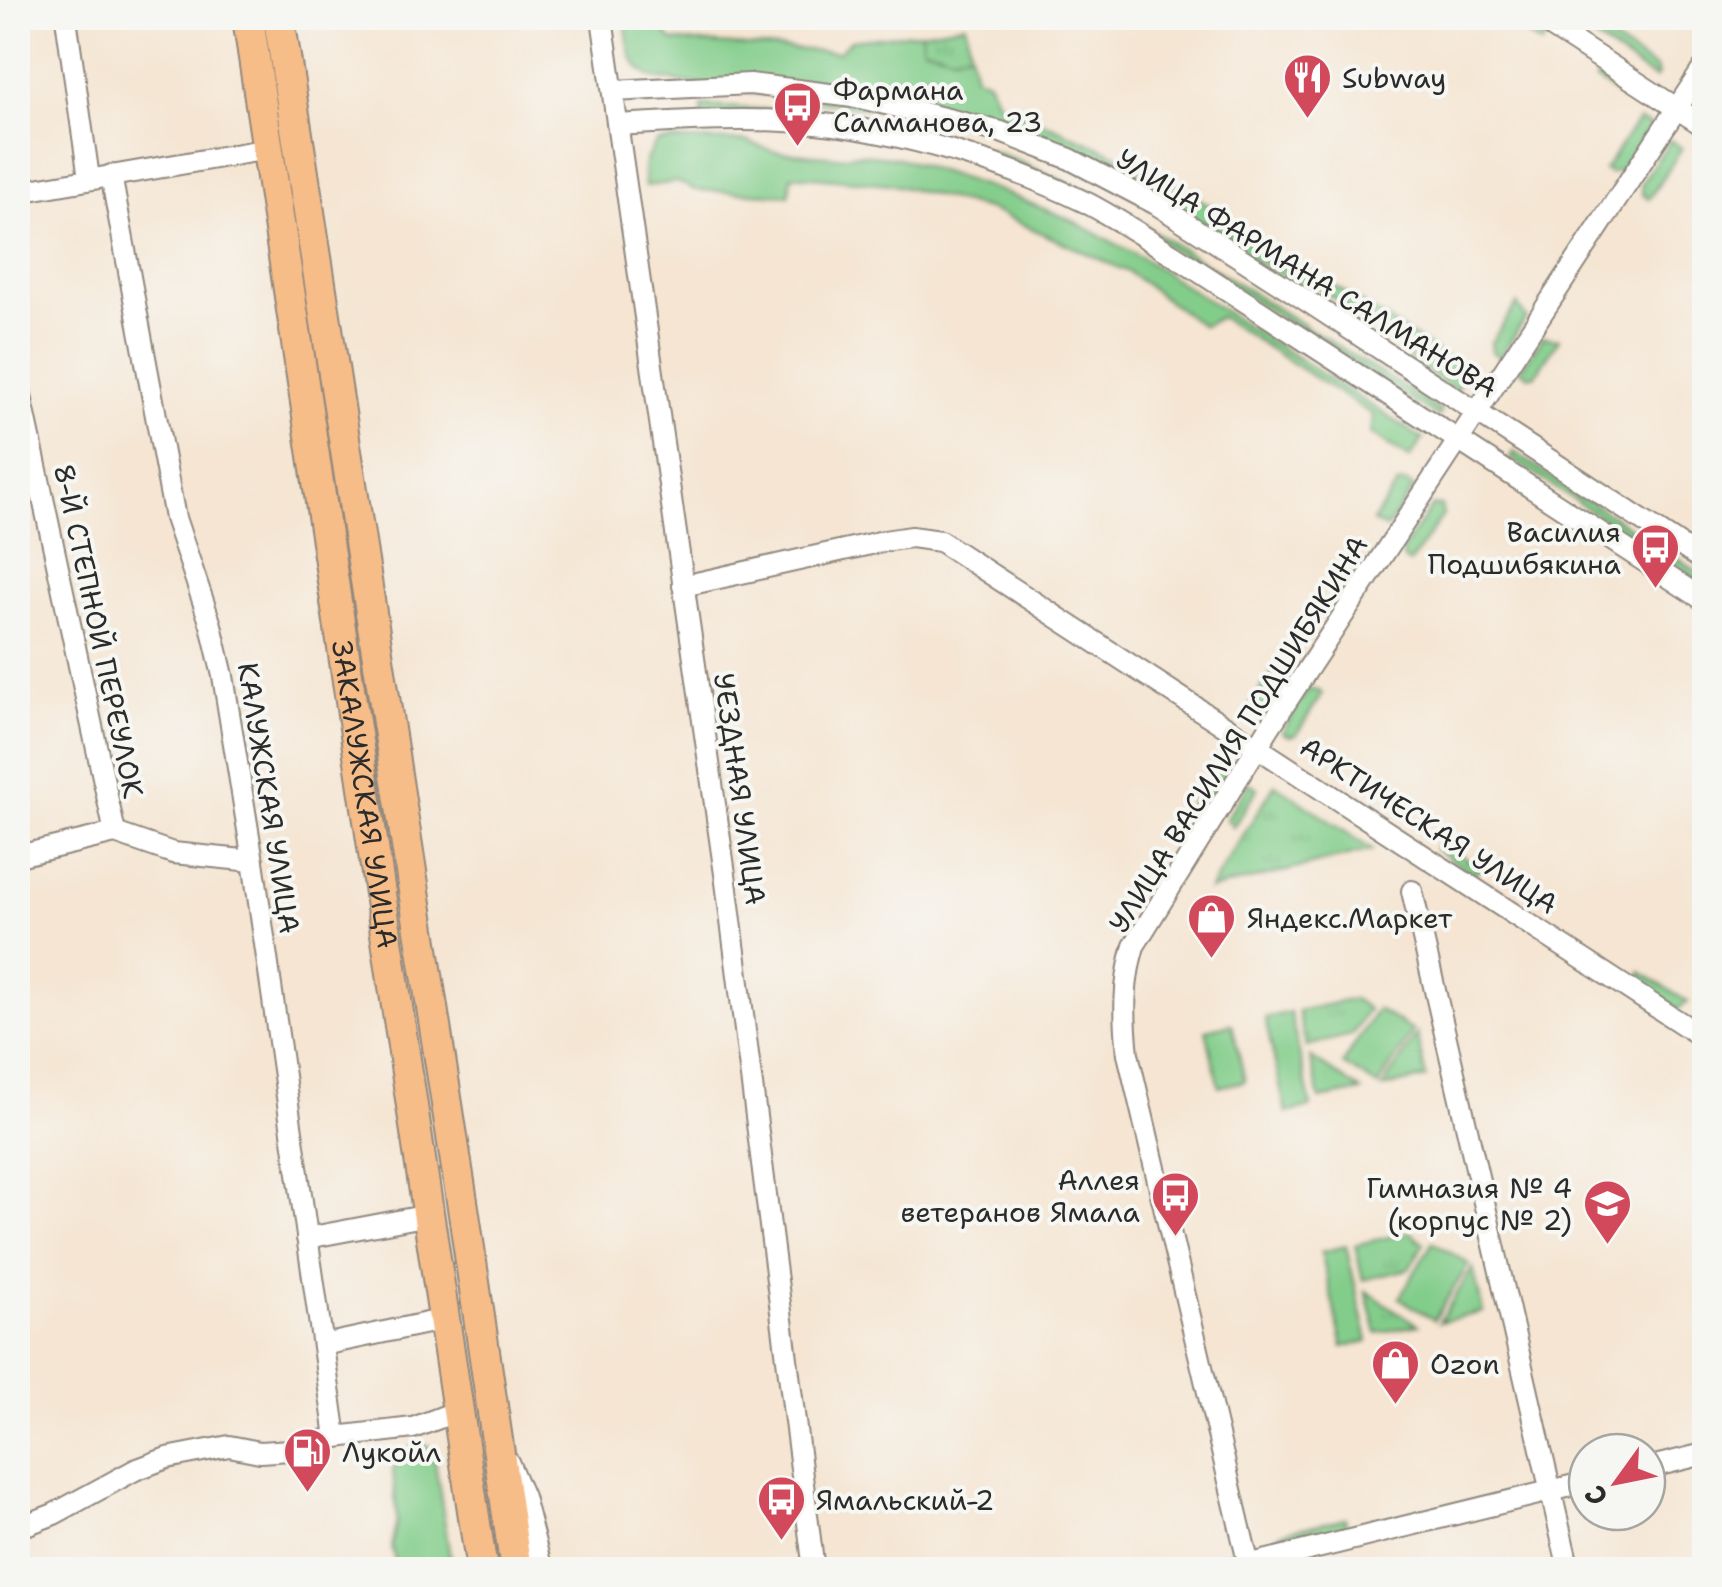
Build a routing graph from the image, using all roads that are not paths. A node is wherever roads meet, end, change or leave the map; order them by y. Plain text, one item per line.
1 (66, 18) edge
2 (248, 18) edge
3 (279, 18) edge
4 (602, 18) edge
5 (1538, 18) edge
6 (1704, 67) edge
7 (613, 91) junction
8 (1676, 107) junction
9 (618, 125) junction
10 (1704, 126) edge
11 (268, 148) junction
12 (110, 175) junction
13 (89, 178) junction
14 (18, 192) edge
15 (18, 382) edge
16 (1477, 412) junction
17 (1458, 440) junction
18 (1704, 561) edge
19 (683, 586) junction
20 (1704, 600) edge
21 (1258, 746) junction
22 (115, 833) junction
23 (18, 856) edge
24 (253, 860) junction
25 (1412, 891) dead end
26 (1704, 1038) edge
27 (429, 1214) junction
28 (307, 1238) junction
29 (446, 1319) junction
30 (323, 1345) junction
31 (460, 1410) junction
32 (494, 1428) junction
33 (336, 1438) junction
34 (1704, 1454) edge
35 (1667, 1463) edge
36 (1567, 1486) edge
37 (1551, 1490) junction
38 (18, 1528) edge
39 (1250, 1567) edge
40 (482, 1570) edge
41 (516, 1570) edge
42 (542, 1570) edge
43 (814, 1570) edge
44 (1227, 1570) edge
45 (1569, 1570) edge

1 - 13 street
2 - 11 highway, ЗАКАЛУЖСКАЯ УЛИЦА
3 - 32 highway
4 - 7 street, УЕЗДНАЯ УЛИЦА
5 - 8 street
6 - 8 street, УЛИЦА ВАСИЛИЯ ПОДШИБЯКИНА
7 - 9 street, УЕЗДНАЯ УЛИЦА
7 - 16 street, УЛИЦА ФАРМАНА САЛМАНОВА
8 - 10 street
8 - 16 street, УЛИЦА ВАСИЛИЯ ПОДШИБЯКИНА
9 - 17 street, УЛИЦА ФАРМАНА САЛМАНОВА
9 - 19 street, УЕЗДНАЯ УЛИЦА
11 - 12 street
11 - 27 highway, ЗАКАЛУЖСКАЯ УЛИЦА
12 - 13 street
12 - 24 street, КАЛУЖСКАЯ УЛИЦА
13 - 14 street
15 - 22 street, 8-Й СТЕПНОЙ ПЕРЕУЛОК
16 - 17 street, УЛИЦА ВАСИЛИЯ ПОДШИБЯКИНА
16 - 18 street, УЛИЦА ФАРМАНА САЛМАНОВА
17 - 20 street, УЛИЦА ФАРМАНА САЛМАНОВА
17 - 21 street, УЛИЦА ВАСИЛИЯ ПОДШИБЯКИНА
19 - 21 street, АРКТИЧЕСКАЯ УЛИЦА
19 - 43 street, УЕЗДНАЯ УЛИЦА
21 - 26 street, АРКТИЧЕСКАЯ УЛИЦА
21 - 39 street, УЛИЦА ВАСИЛИЯ ПОДШИБЯКИНА
22 - 23 street
22 - 24 street
24 - 28 street, КАЛУЖСКАЯ УЛИЦА
25 - 37 street
27 - 28 street
27 - 29 highway, ЗАКАЛУЖСКАЯ УЛИЦА
28 - 30 street, КАЛУЖСКАЯ УЛИЦА
29 - 30 street
29 - 31 highway, ЗАКАЛУЖСКАЯ УЛИЦА
30 - 33 street, КАЛУЖСКАЯ УЛИЦА
31 - 33 street
31 - 40 highway, ЗАКАЛУЖСКАЯ УЛИЦА
32 - 41 highway
32 - 42 street
33 - 38 street
34 - 35 street
36 - 37 street
37 - 39 street
37 - 45 street
39 - 44 street

